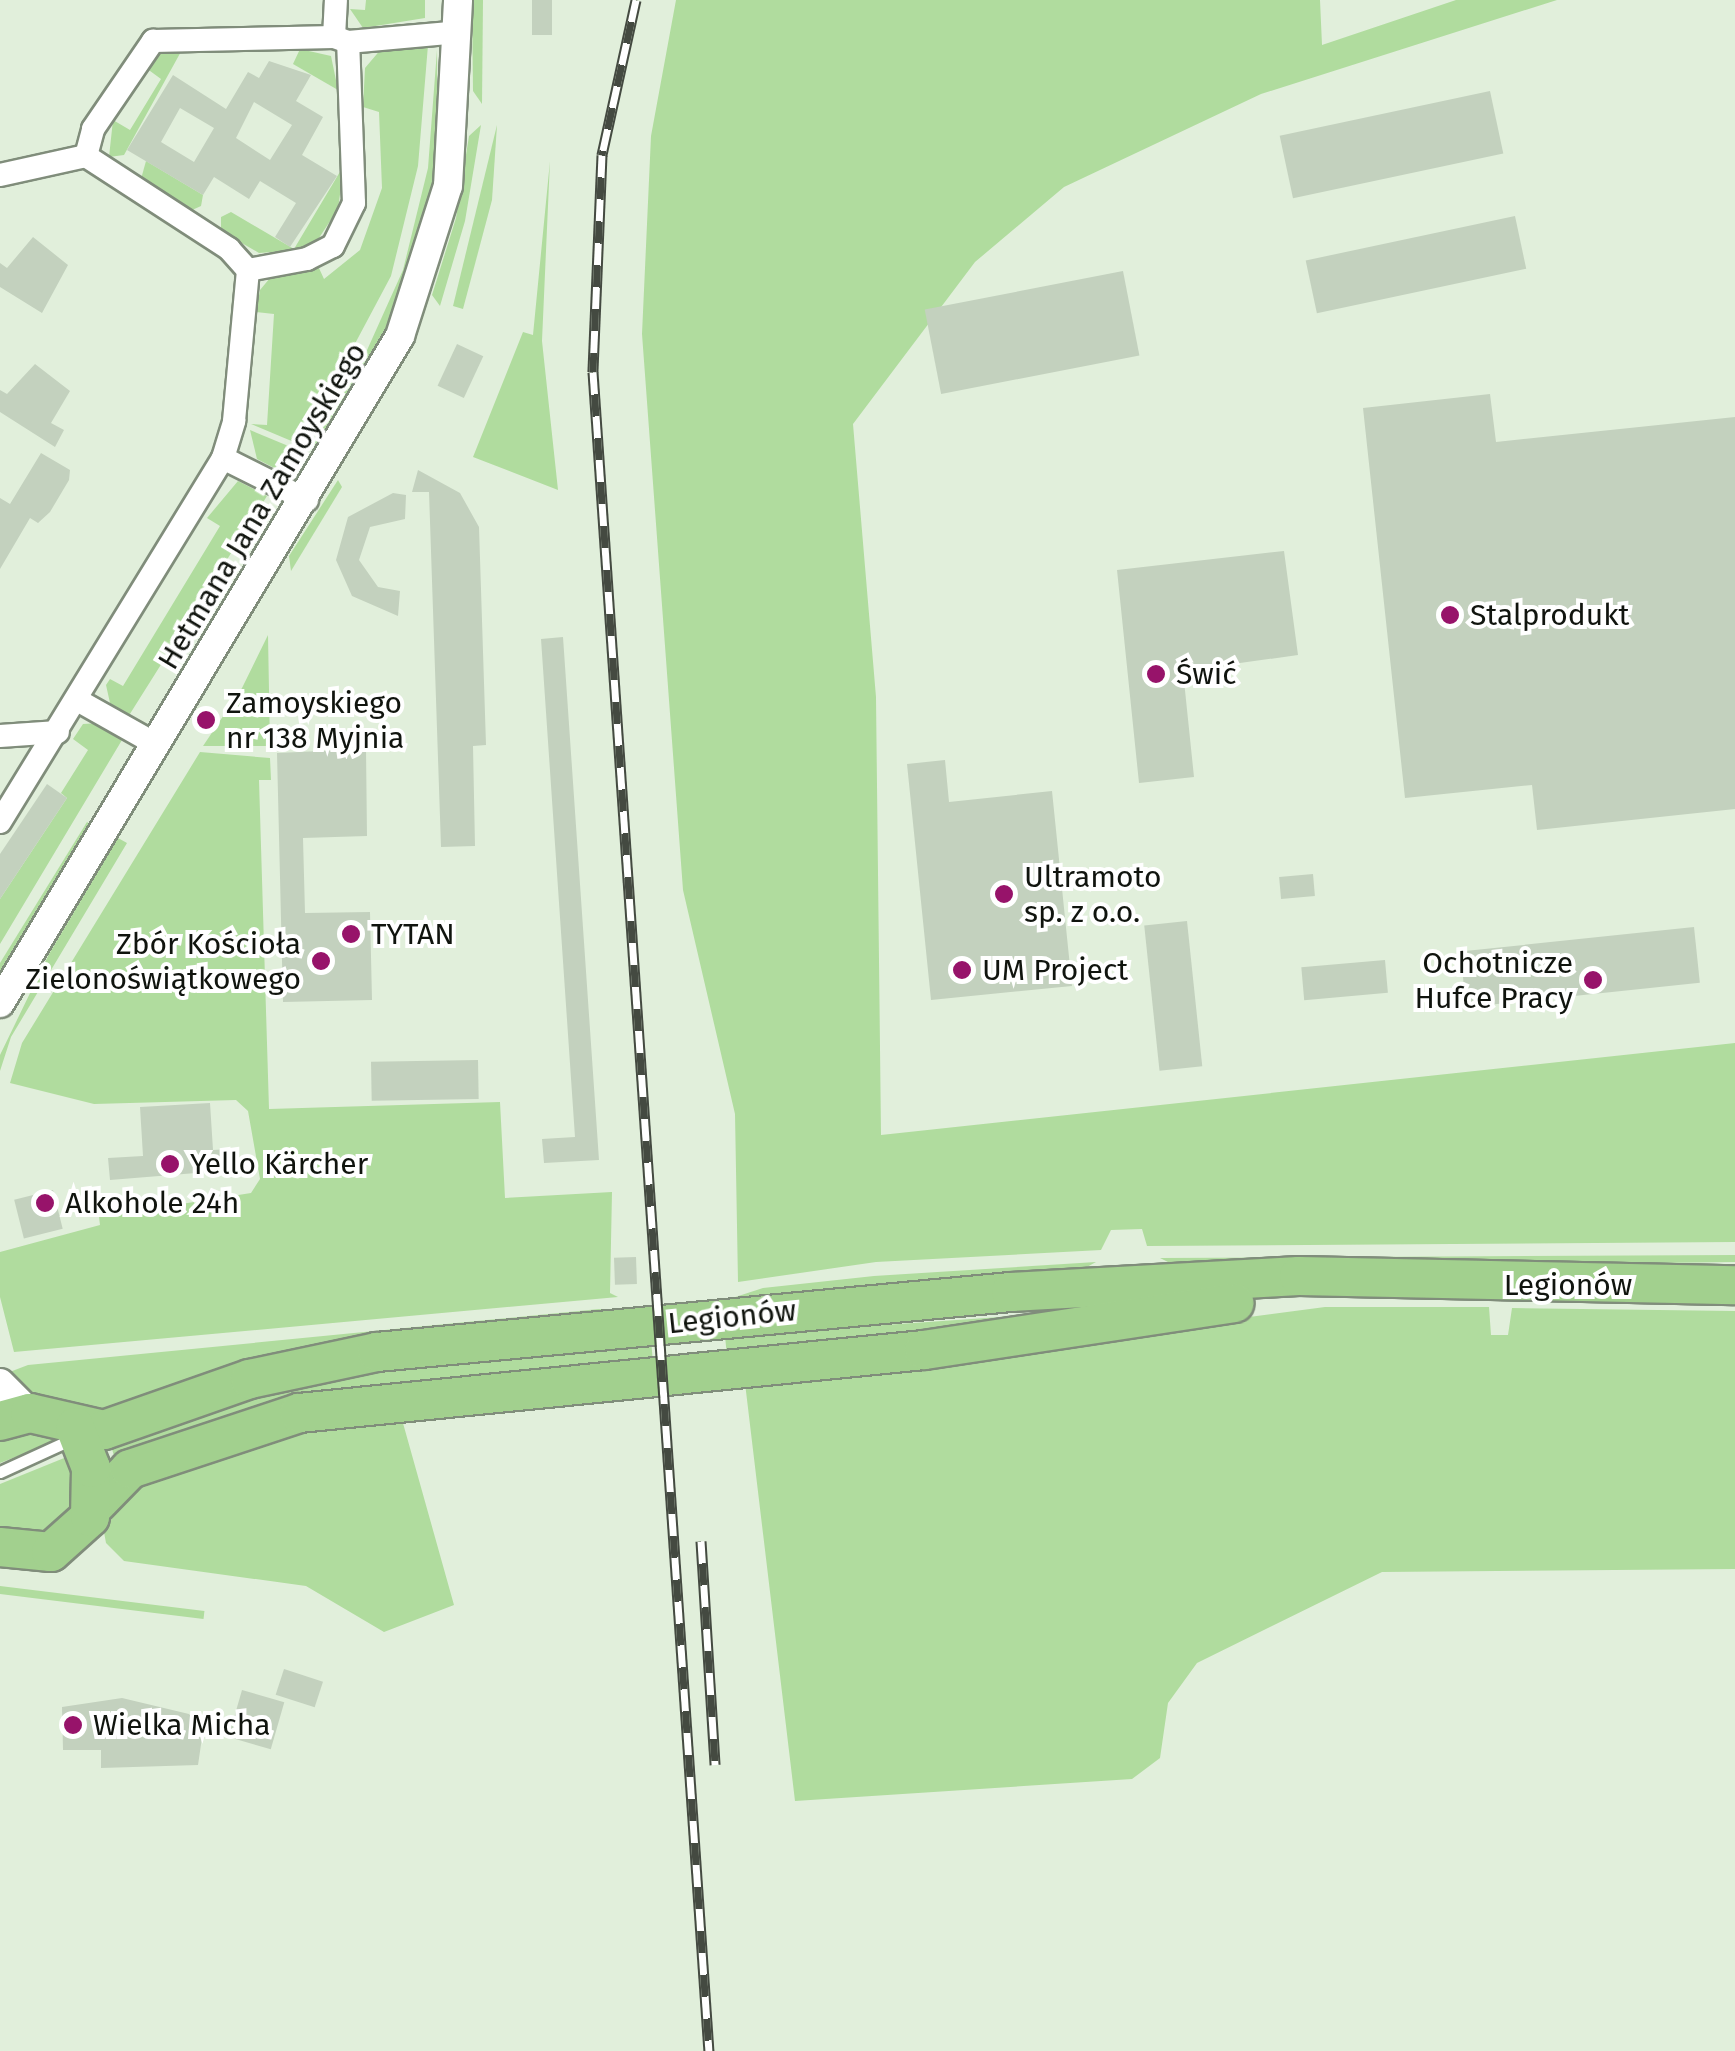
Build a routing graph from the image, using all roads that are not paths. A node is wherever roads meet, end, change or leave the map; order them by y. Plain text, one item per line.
1 (336, 0) edge
2 (458, 0) edge
3 (458, 32) junction
4 (341, 39) junction
5 (86, 156) junction
6 (0, 175) edge
7 (248, 270) junction
8 (223, 458) junction
9 (306, 500) junction
10 (79, 701) junction
11 (58, 732) junction
12 (0, 736) edge
13 (157, 744) junction
14 (0, 822) edge
15 (0, 1003) edge
16 (1401, 1284) junction
17 (1735, 1285) edge
18 (0, 1383) edge
19 (15, 1417) edge
20 (75, 1426) junction
21 (0, 1472) edge
22 (96, 1505) junction
23 (0, 1548) edge

1 - 4 street
2 - 3 street, Hetmana Jana Zamoyskiego
3 - 4 street
3 - 9 street, Hetmana Jana Zamoyskiego
4 - 5 street
4 - 7 street
5 - 6 street
5 - 7 street
7 - 8 street
8 - 9 street
8 - 10 street
9 - 13 street, Hetmana Jana Zamoyskiego
10 - 11 street
10 - 13 street
11 - 12 street
11 - 14 street
13 - 15 street, Hetmana Jana Zamoyskiego
16 - 17 highway, Legionów
16 - 20 highway, Legionów
16 - 22 highway, Legionów
18 - 19 street
19 - 20 highway, Legionów
20 - 21 lane
20 - 22 highway
22 - 23 highway, Legionów

